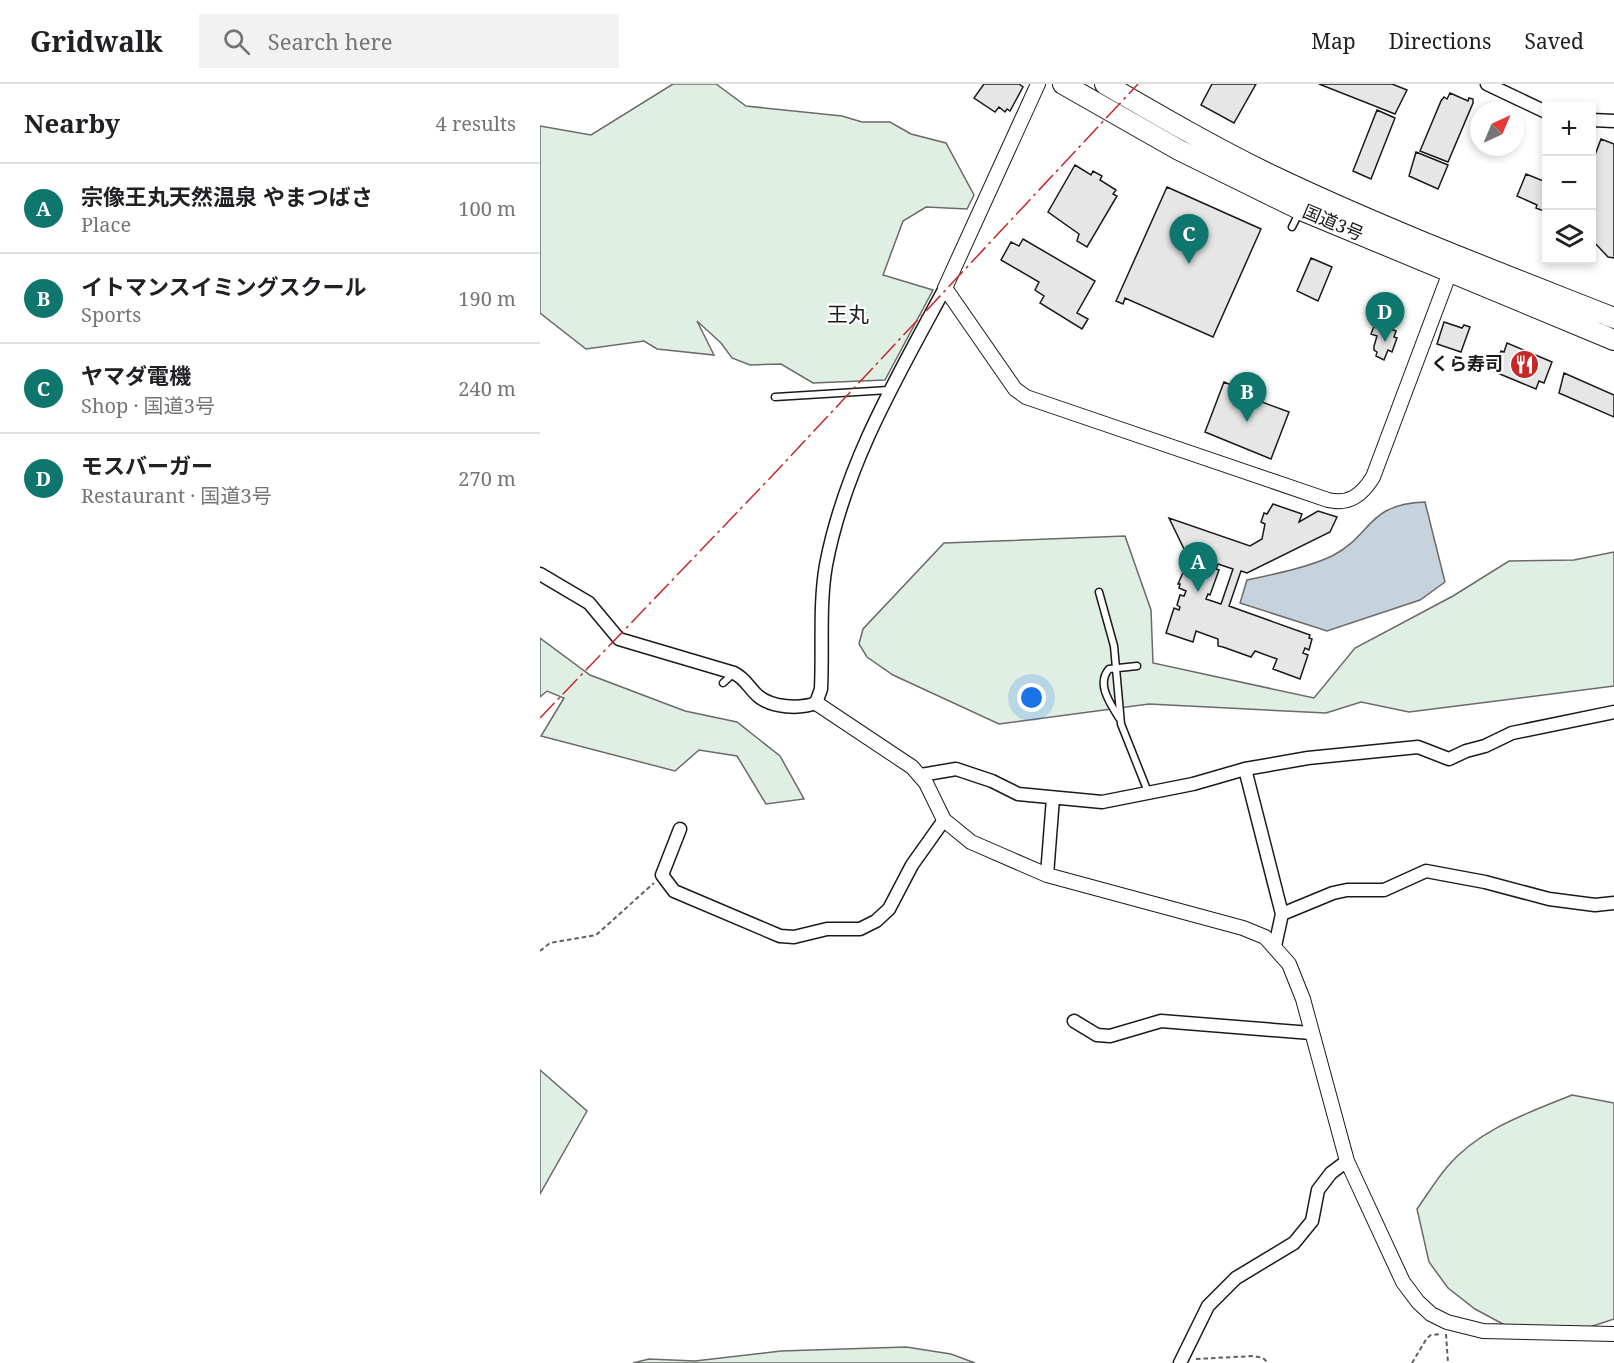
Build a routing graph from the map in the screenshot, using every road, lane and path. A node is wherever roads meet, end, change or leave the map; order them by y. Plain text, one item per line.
1 (1038, 84) edge
2 (1063, 84) edge
3 (1105, 84) edge
4 (1487, 84) edge
5 (1542, 110) edge
6 (1596, 120) edge
7 (1614, 121) edge
8 (1450, 272) junction
9 (945, 288) junction
10 (1614, 318) edge
11 (1614, 340) edge
12 (889, 390) junction
13 (775, 398) dead end
14 (540, 574) edge
15 (1099, 592) dead end
16 (1137, 666) dead end
17 (1115, 668) junction
18 (734, 673) junction
19 (723, 683) dead end
20 (816, 703) junction
21 (1614, 712) edge
22 (1121, 724) junction
23 (1245, 769) junction
24 (921, 775) junction
25 (1148, 792) junction
26 (1053, 798) junction
27 (944, 820) junction
28 (680, 829) dead end
29 (662, 875) junction
30 (1047, 875) junction
31 (1614, 903) edge
32 (1282, 914) junction
33 (1275, 946) junction
34 (540, 951) edge
35 (1074, 1021) dead end
36 (1311, 1033) junction
37 (1347, 1161) junction
38 (1614, 1334) edge
39 (1181, 1361) edge
40 (1268, 1363) edge
41 (1412, 1363) edge
42 (1448, 1363) edge

1 - 9 street
2 - 8 highway, 国道3号
3 - 10 highway, 国道3号
4 - 5 street
6 - 7 street
8 - 9 street
8 - 11 highway, 国道3号
9 - 12 street
12 - 13 lane
12 - 20 street
14 - 18 street
15 - 17 lane
16 - 17 lane
17 - 22 lane
17 - 22 lane
18 - 19 lane
18 - 20 street
20 - 24 street
21 - 23 street
22 - 25 lane
23 - 25 street
23 - 32 street
24 - 26 street
24 - 27 street
25 - 26 street
26 - 30 street
27 - 29 street
27 - 30 street
28 - 29 street
29 - 34 path
30 - 33 street
31 - 32 street
32 - 33 street
33 - 36 street
35 - 36 street
36 - 37 street
37 - 38 street
37 - 39 street
39 - 40 path
41 - 42 path

